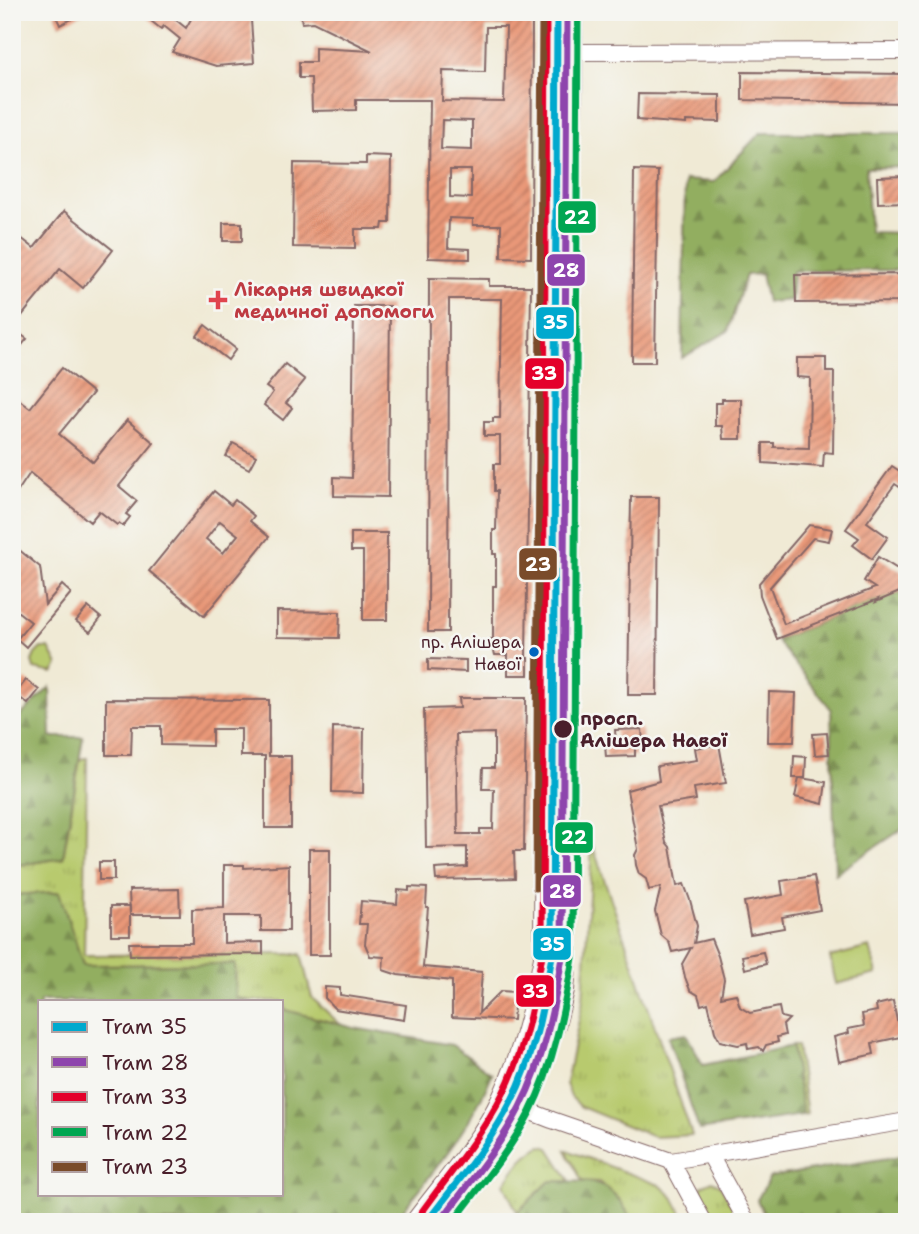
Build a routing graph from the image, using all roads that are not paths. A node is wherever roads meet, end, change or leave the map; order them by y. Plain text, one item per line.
1 (546, 12) edge
2 (575, 12) edge
3 (907, 51) edge
4 (575, 52) junction
5 (500, 1100) junction
6 (526, 1110) junction
7 (907, 1121) edge
8 (710, 1155) junction
9 (671, 1161) junction
10 (413, 1222) edge
11 (447, 1222) edge
12 (704, 1222) edge
13 (747, 1222) edge

1 - 5 street
2 - 4 street
3 - 4 street
4 - 6 street
5 - 6 street
5 - 10 street
6 - 9 street
6 - 11 street
7 - 8 street
8 - 9 street
8 - 13 street
9 - 12 street

